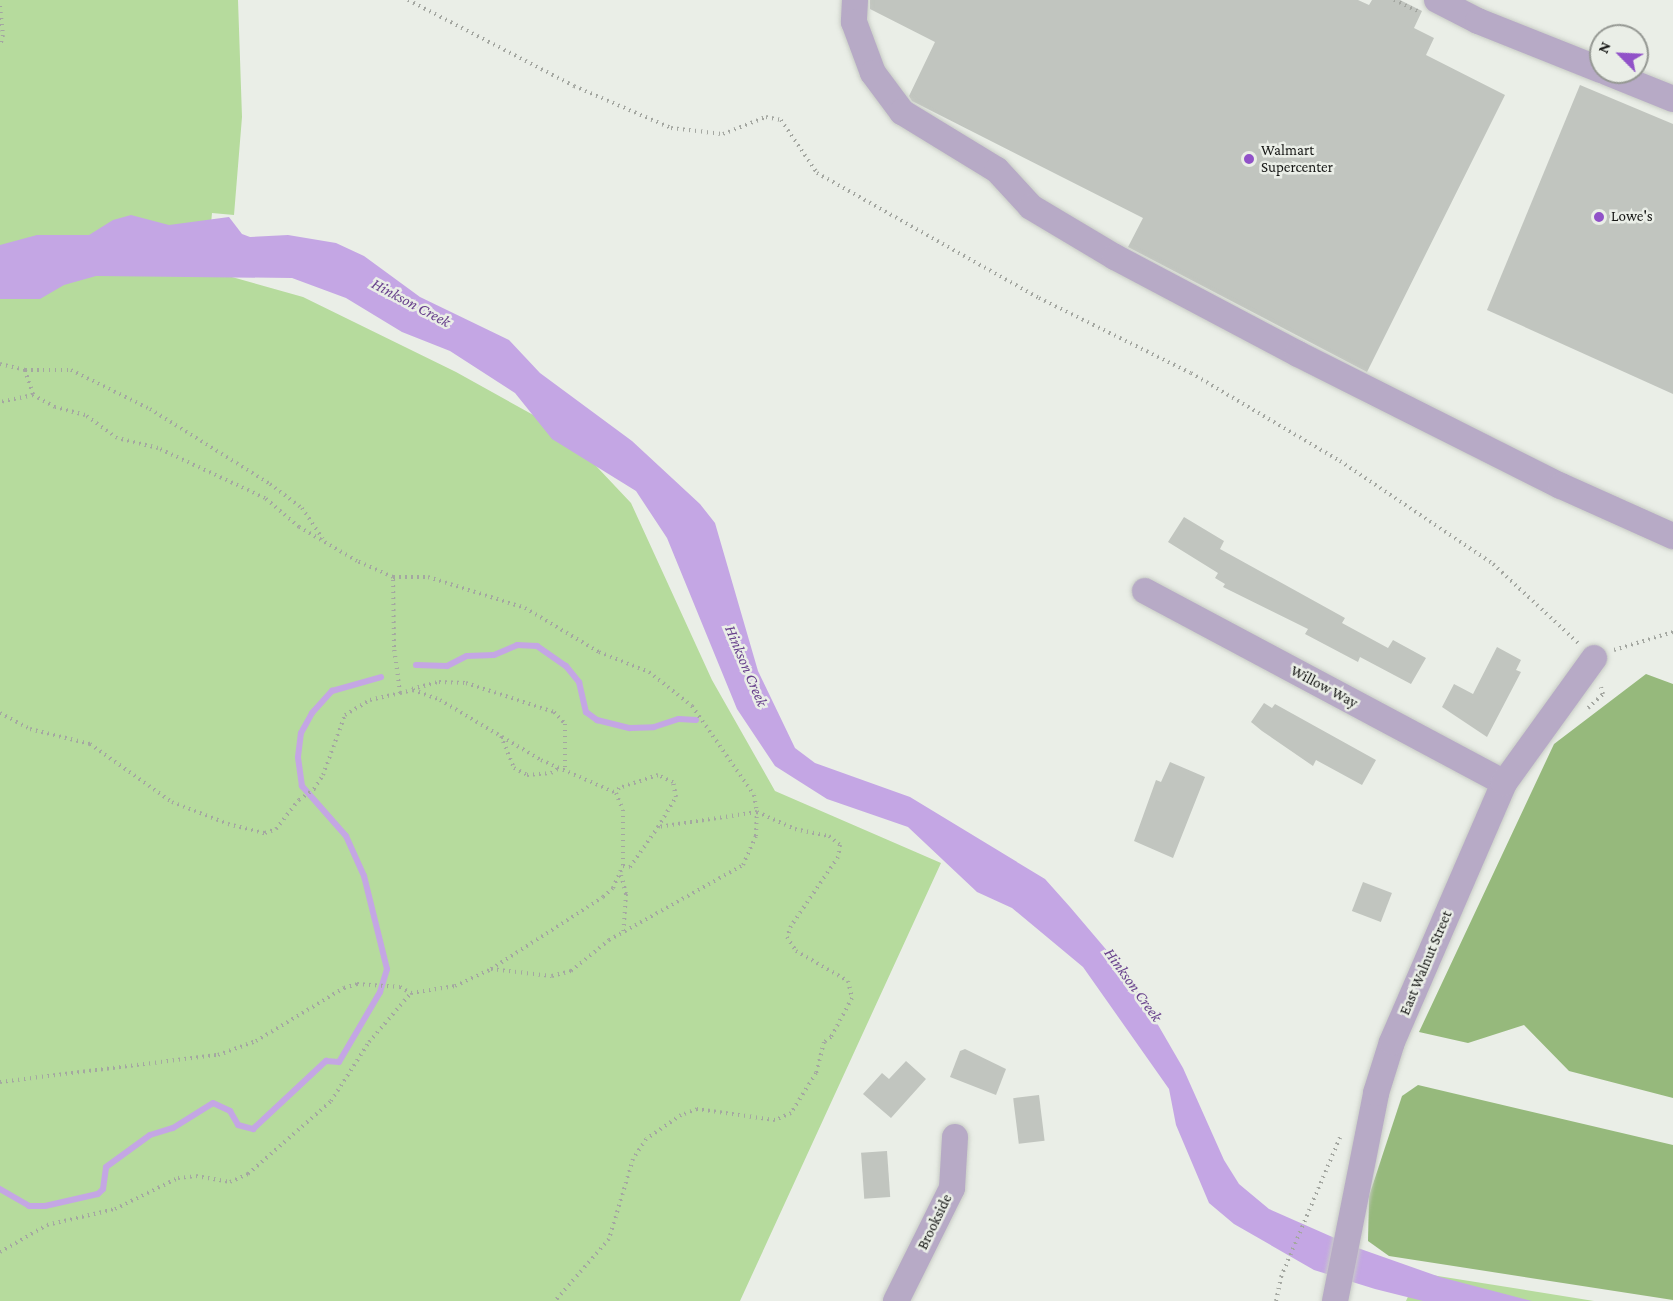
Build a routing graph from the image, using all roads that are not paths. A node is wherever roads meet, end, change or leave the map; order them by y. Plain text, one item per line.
1 (855, 0) edge
2 (1437, 0) edge
3 (1589, 65) edge
4 (1636, 84) edge
5 (1673, 99) edge
6 (1673, 536) edge
7 (1145, 591) dead end
8 (1594, 658) road end
9 (1504, 783) junction
10 (956, 1137) dead end
11 (896, 1301) edge
12 (1335, 1301) edge

1 - 6 street
2 - 3 street
4 - 5 street
7 - 9 street, Willow Way
8 - 9 street, East Walnut Street
9 - 12 street, East Walnut Street
10 - 11 street, Brookside

